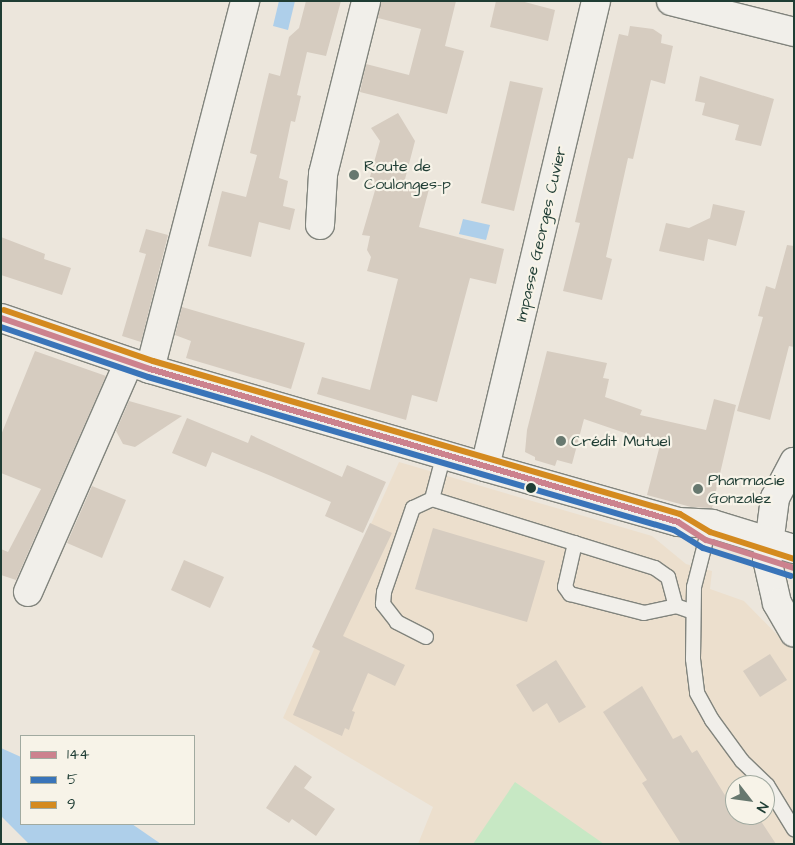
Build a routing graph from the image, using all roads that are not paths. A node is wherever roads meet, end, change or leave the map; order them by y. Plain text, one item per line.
1 (244, 1) edge
2 (366, 1) edge
3 (596, 1) edge
4 (671, 1) edge
5 (794, 32) edge
6 (320, 225) dead end
7 (1, 318) edge
8 (140, 366) junction
9 (444, 454) junction
10 (794, 462) edge
11 (485, 467) junction
12 (432, 499) junction
13 (678, 522) junction
14 (706, 540) junction
15 (575, 543) junction
16 (782, 549) edge
17 (28, 592) dead end
18 (676, 606) junction
19 (694, 612) junction
20 (794, 632) edge
21 (426, 637) dead end
22 (794, 829) edge

1 - 8 street
2 - 6 street
3 - 11 street, Impasse Georges Cuvier
4 - 5 street
7 - 8 street
8 - 9 street
8 - 17 street
9 - 11 street
9 - 12 lane
10 - 16 street
11 - 13 street
12 - 15 lane
12 - 21 lane
13 - 14 street
13 - 16 street
14 - 16 street
14 - 19 lane
15 - 18 lane
15 - 18 lane
16 - 20 street
18 - 19 lane
19 - 22 lane

